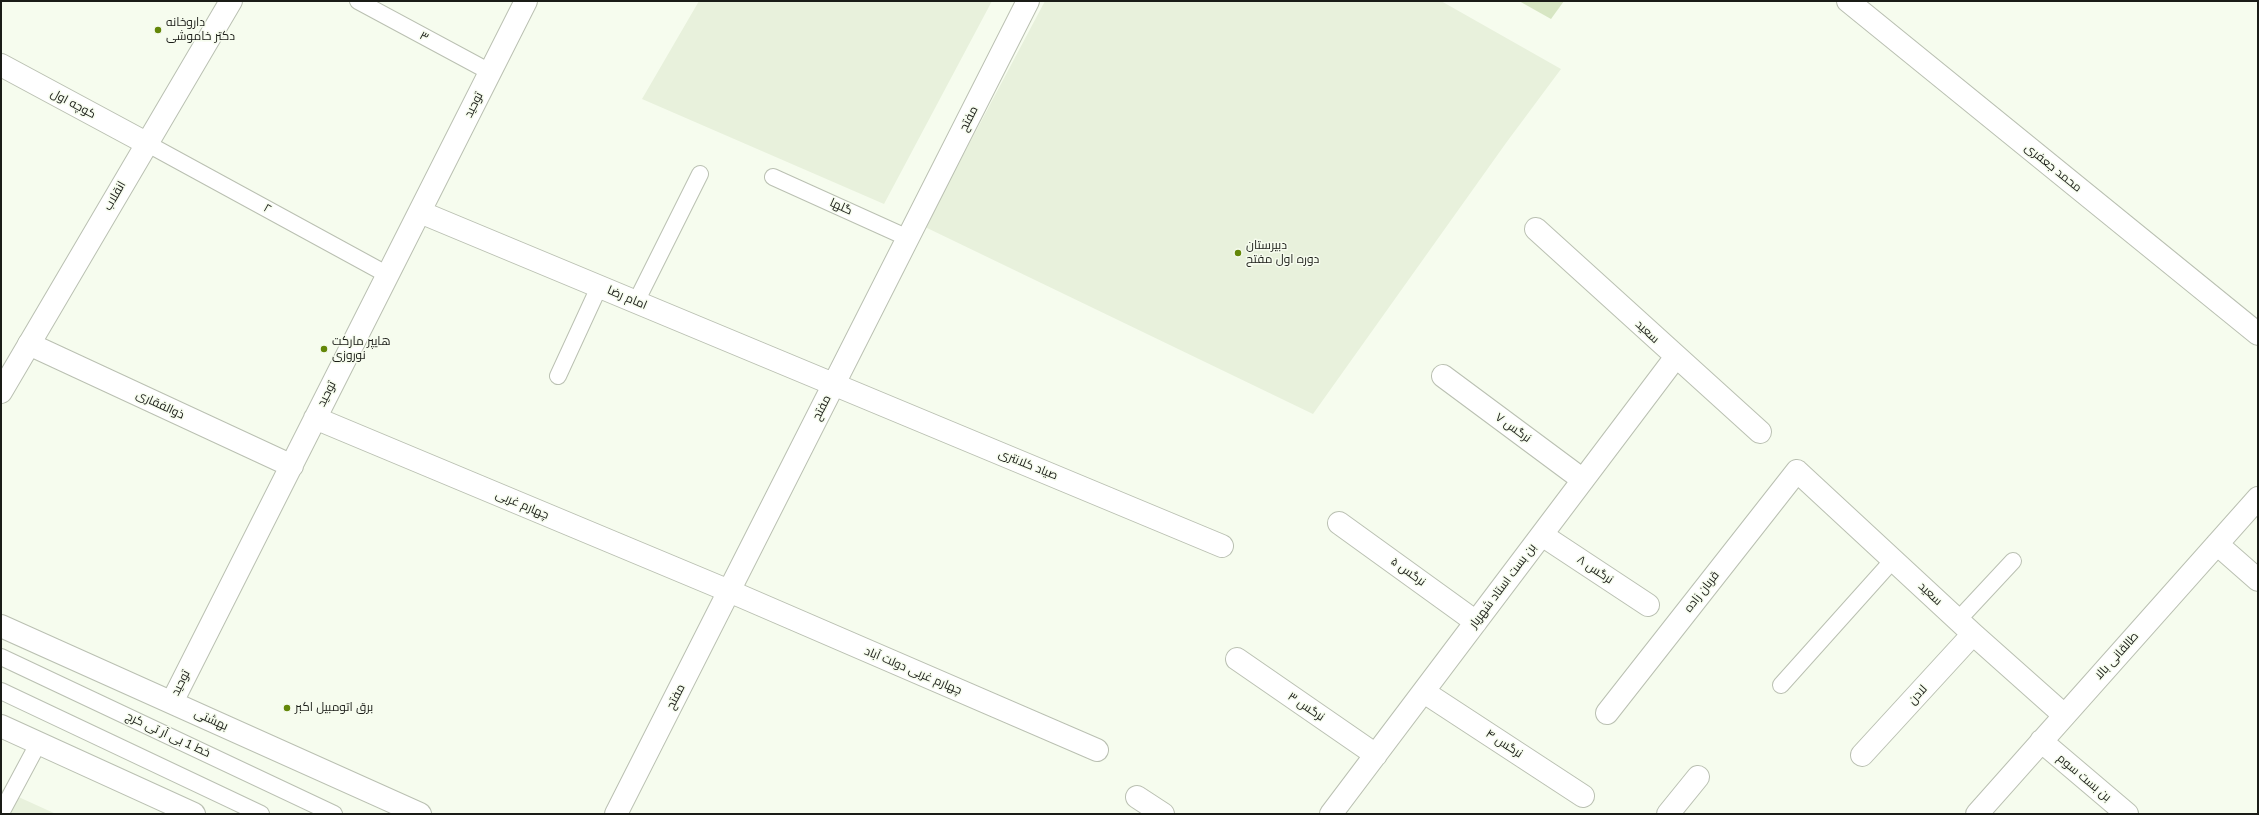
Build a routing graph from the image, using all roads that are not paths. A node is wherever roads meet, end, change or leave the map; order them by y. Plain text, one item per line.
1 (231, 1) edge
2 (358, 1) edge
3 (526, 1) edge
4 (1028, 1) edge
5 (1848, 1) edge
6 (1, 65) edge
7 (490, 72) junction
8 (146, 143) junction
9 (700, 174) dead end
10 (773, 177) dead end
11 (420, 212) junction
12 (1536, 230) dead end
13 (908, 238) junction
14 (388, 275) junction
15 (599, 287) junction
16 (636, 302) junction
17 (2258, 334) edge
18 (29, 344) junction
19 (1675, 358) junction
20 (558, 376) dead end
21 (1443, 376) dead end
22 (834, 385) junction
23 (1, 392) edge
24 (315, 418) junction
25 (1760, 432) dead end
26 (292, 466) junction
27 (1797, 471) joint
28 (1584, 480) junction
29 (2258, 498) edge
30 (1339, 523) dead end
31 (1542, 535) junction
32 (2217, 544) junction
33 (1222, 546) dead end
34 (1893, 560) junction
35 (2012, 560) dead end
36 (2258, 580) edge
37 (729, 591) junction
38 (1648, 605) dead end
39 (1476, 622) junction
40 (1, 626) edge
41 (1965, 627) junction
42 (1, 657) edge
43 (1237, 659) dead end
44 (1781, 684) dead end
45 (1, 691) edge
46 (1424, 692) junction
47 (172, 702) junction
48 (1607, 713) dead end
49 (2064, 715) junction
50 (1, 726) edge
51 (2041, 741) junction
52 (39, 742) junction
53 (1097, 750) dead end
54 (1376, 755) junction
55 (1862, 755) dead end
56 (1698, 777) dead end
57 (1584, 796) dead end
58 (1137, 797) dead end
59 (1, 813) edge
60 (194, 814) edge
61 (261, 814) edge
62 (334, 814) edge
63 (420, 814) edge
64 (616, 814) edge
65 (1163, 814) edge
66 (1331, 814) edge
67 (1668, 814) edge
68 (1977, 814) edge
69 (2127, 814) edge

1 - 8 street, انقلاب
2 - 7 lane, ۳
3 - 7 street, توحید
4 - 13 street, مفتح
5 - 17 street, محمد جعفری
6 - 8 street, کوچه اول
7 - 11 street, توحید
8 - 14 lane, ۲
8 - 18 street, انقلاب
9 - 16 lane
10 - 13 lane, گلها
11 - 14 street, توحید
11 - 15 street, امام رضا
12 - 19 street, سعید
13 - 22 street, مفتح
14 - 24 street, توحید
15 - 16 street, امام رضا
15 - 20 lane
16 - 22 street, امام رضا
18 - 23 street, انقلاب
18 - 26 street, ذوالفقاری
19 - 25 street, سعید
19 - 28 street, بن بست استاد شهریار
21 - 28 street, نرگس ۷
22 - 33 street, صیاد کلانتری
22 - 37 street, مفتح
24 - 26 street, توحید
24 - 37 street, چهارم غربی
26 - 47 street, توحید
27 - 34 street, سعید
27 - 48 street, قربان زاده
28 - 31 street, بن بست استاد شهریار
29 - 32 street, طالقانی بالا
30 - 39 street, نرگس ۵
31 - 38 street, نرگس ۸
31 - 39 street, بن بست استاد شهریار
32 - 36 street
32 - 49 street, طالقانی بالا
34 - 41 street, سعید
34 - 44 lane
35 - 41 lane
37 - 53 street, چهارم غربی دولت آباد
37 - 64 street, مفتح
39 - 46 street, بن بست استاد شهریار
40 - 47 street, بهشتی
41 - 49 street, سعید
41 - 55 street, لادن
42 - 62 lane, خط 1 بی آر تی کرج
43 - 54 street, نرگس ۳
45 - 61 lane
46 - 54 street, بن بست استاد شهریار
46 - 57 street, نرگس ۴
47 - 63 street, بهشتی
49 - 51 street, طالقانی بالا
50 - 52 street
51 - 68 street, طالقانی بالا
51 - 69 street, بن بست سوم
52 - 59 lane
52 - 60 street
54 - 66 street, بن بست استاد شهریار
56 - 67 street
58 - 65 street

